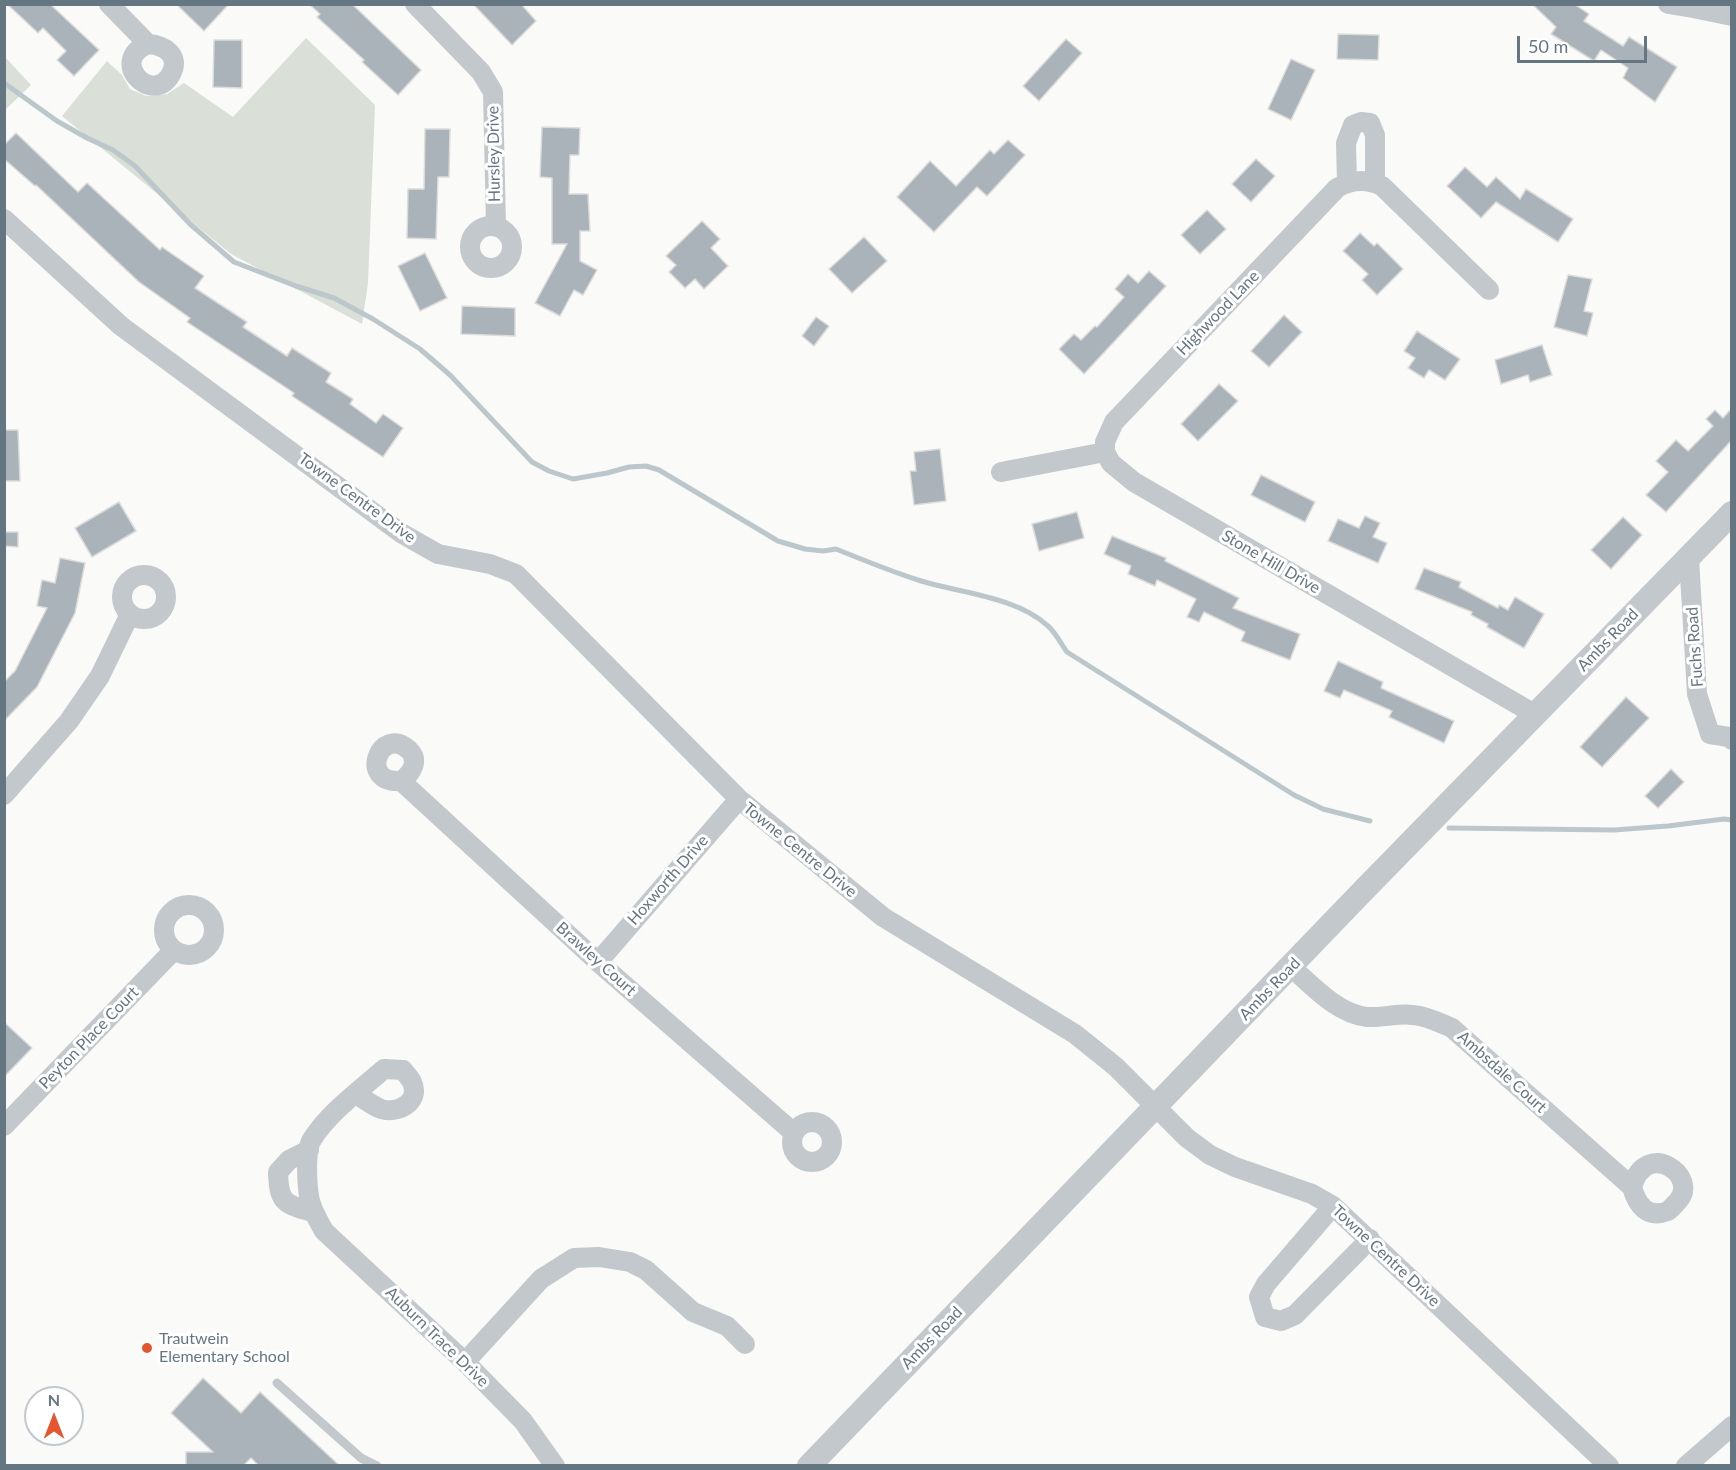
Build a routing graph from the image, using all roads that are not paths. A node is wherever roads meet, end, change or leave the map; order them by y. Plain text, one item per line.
1 (109, 4) edge
2 (415, 4) edge
3 (1668, 4) edge
4 (1731, 16) edge
5 (148, 44) dead end
6 (4, 219) edge
7 (496, 226) dead end
8 (1489, 290) dead end
9 (1105, 452) junction
10 (1001, 472) dead end
11 (1731, 513) edge
12 (1689, 558) junction
13 (130, 614) dead end
14 (1536, 715) junction
15 (1731, 740) edge
16 (400, 781) dead end
17 (4, 795) edge
18 (738, 799) junction
19 (174, 950) dead end
20 (598, 962) junction
21 (1291, 967) junction
22 (356, 1094) dead end
23 (1156, 1107) junction
24 (4, 1126) edge
25 (794, 1133) dead end
26 (309, 1150) junction
27 (1632, 1187) dead end
28 (1332, 1206) junction
29 (314, 1213) junction
30 (1370, 1239) junction
31 (745, 1344) dead end
32 (465, 1362) junction
33 (277, 1383) dead end
34 (1731, 1426) edge
35 (377, 1466) edge
36 (555, 1466) edge
37 (809, 1466) edge
38 (1610, 1466) edge
39 (1686, 1466) edge

1 - 5 street
2 - 7 street, Hursley Drive
3 - 4 street
6 - 18 street, Towne Centre Drive
8 - 9 street, Highwood Lane
9 - 10 street
9 - 14 street, Stone Hill Drive
11 - 12 street, Ambs Road
12 - 14 street, Ambs Road
12 - 15 street, Fuchs Road
13 - 17 street
14 - 21 street, Ambs Road
16 - 20 street, Brawley Court
18 - 20 street, Hoxworth Drive
18 - 23 street, Towne Centre Drive
19 - 24 street, Peyton Place Court
20 - 25 street, Brawley Court
21 - 23 street, Ambs Road
21 - 27 street, Ambsdale Court
22 - 26 street, Auburn Trace Drive
23 - 28 street, Towne Centre Drive
23 - 37 street, Ambs Road
26 - 29 street, Auburn Trace Drive
26 - 29 street, Auburn Trace Drive
28 - 30 street, Towne Centre Drive
28 - 30 street
29 - 32 street, Auburn Trace Drive
30 - 38 street, Towne Centre Drive
31 - 32 street
32 - 36 street, Auburn Trace Drive
33 - 35 lane
34 - 39 street

